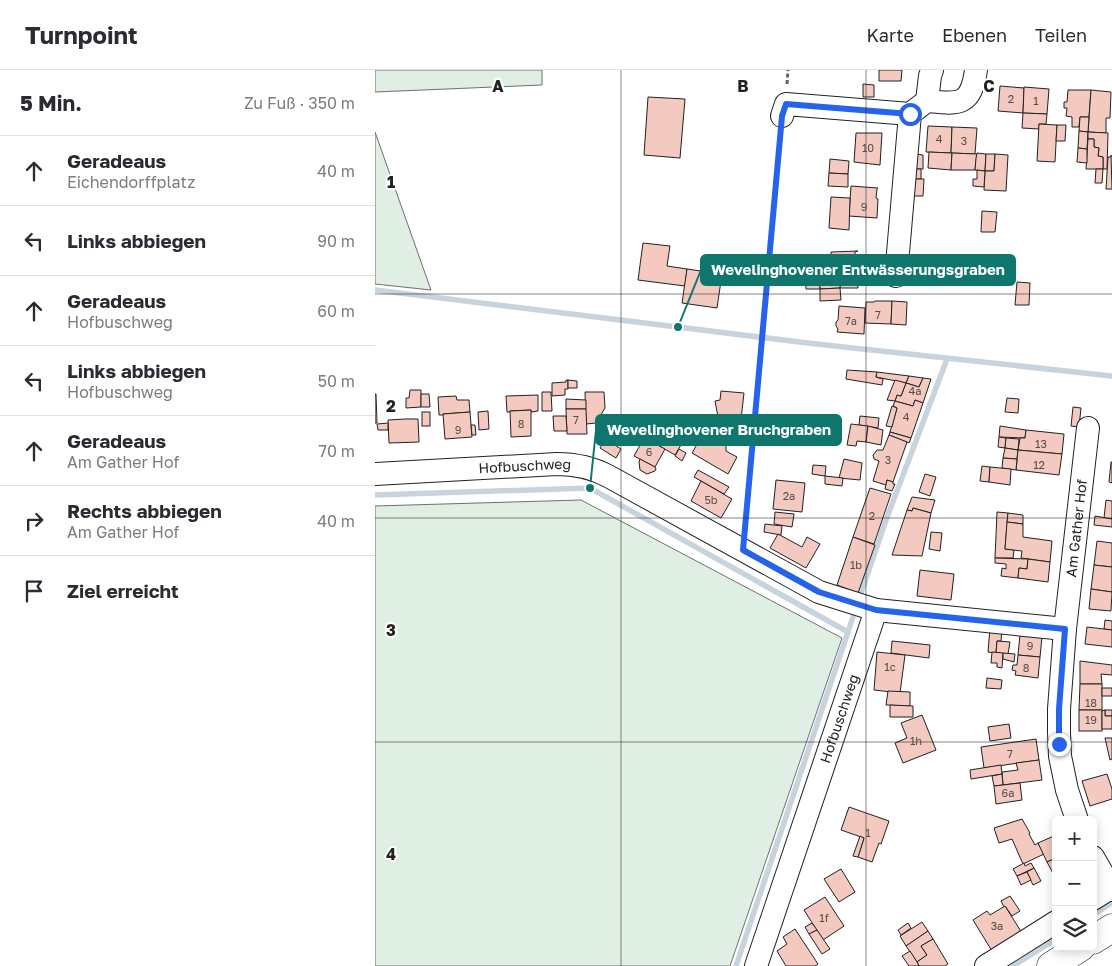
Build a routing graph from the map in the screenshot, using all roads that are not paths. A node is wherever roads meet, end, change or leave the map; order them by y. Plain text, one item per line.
1 (932, 70) edge
2 (976, 70) edge
3 (918, 108) junction
4 (782, 116) road end
5 (896, 276) dead end
6 (1088, 428) dead end
7 (375, 474) edge
8 (876, 610) junction
9 (1065, 629) junction
10 (1076, 816) edge
11 (1095, 861) edge
12 (1107, 891) edge
13 (1052, 925) edge
14 (1112, 928) edge
15 (1097, 937) edge
16 (1075, 951) edge
17 (756, 966) edge
18 (986, 966) edge
19 (1051, 966) edge

1 - 3 street
2 - 3 street
3 - 4 street
3 - 5 street
6 - 9 street, Am Gather Hof
7 - 8 street, Hofbuschweg
8 - 9 street
8 - 17 street, Hofbuschweg
9 - 10 street, Am Gather Hof
11 - 12 street
13 - 18 street
14 - 15 main road
16 - 19 main road

